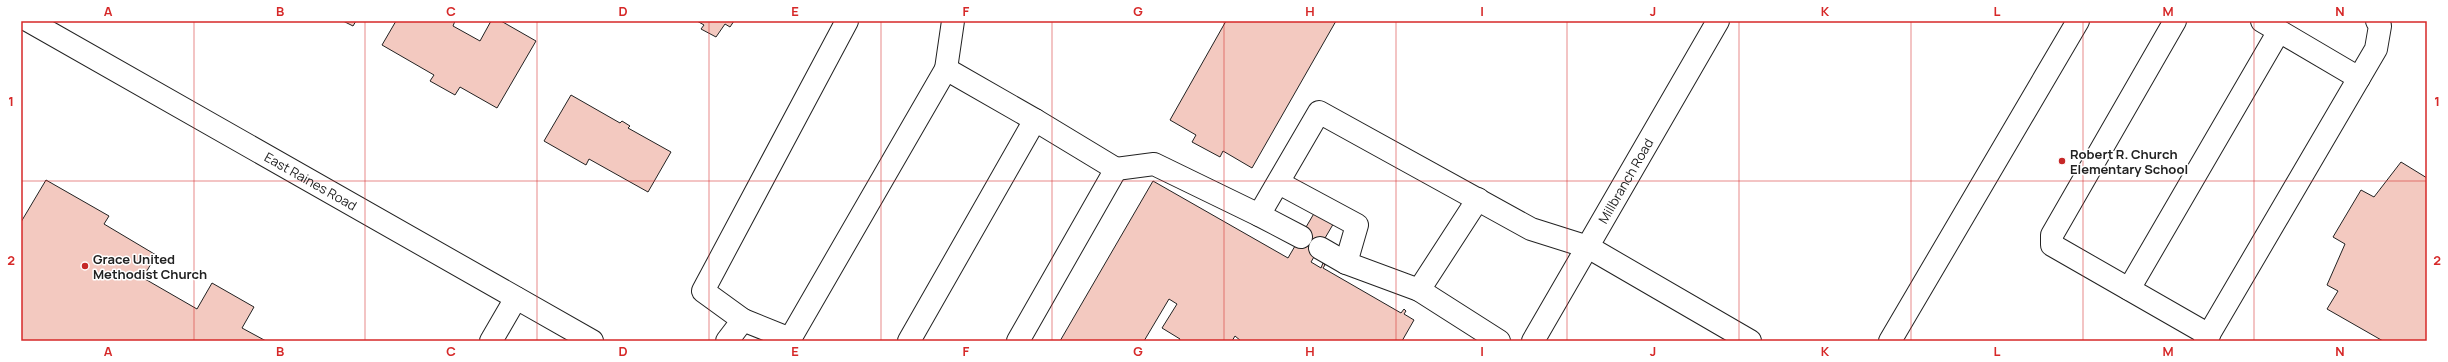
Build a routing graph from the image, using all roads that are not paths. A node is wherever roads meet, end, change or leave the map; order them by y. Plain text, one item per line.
1 (29, 21) edge
2 (847, 21) edge
3 (953, 21) edge
4 (1718, 21) edge
5 (2078, 21) edge
6 (2175, 21) edge
7 (2378, 21) edge
8 (2270, 26) edge
9 (946, 69) junction
10 (2359, 78) junction
11 (1035, 120) junction
12 (1116, 169) junction
13 (1279, 183) junction
14 (1478, 199) junction
15 (1259, 215) junction
16 (1301, 237) dead end
17 (1588, 247) junction
18 (1320, 248) dead end
19 (1346, 263) junction
20 (2129, 289) junction
21 (1419, 290) junction
22 (516, 298) junction
23 (743, 320) junction
24 (2207, 338) edge
25 (791, 340) edge
26 (491, 341) edge
27 (592, 341) edge
28 (728, 341) edge
29 (909, 341) edge
30 (1018, 341) edge
31 (1499, 341) edge
32 (1534, 341) edge
33 (1750, 341) edge
34 (1890, 341) edge

1 - 22 main road, East Raines Road
2 - 23 main road
3 - 9 main road
4 - 17 main road, Millbranch Road
5 - 34 main road
6 - 20 main road
7 - 10 main road
8 - 10 main road
8 - 20 main road
9 - 11 main road
9 - 25 main road
10 - 24 main road
11 - 12 main road
11 - 29 main road
12 - 15 main road
12 - 30 main road
13 - 14 main road
13 - 15 main road
13 - 19 main road
14 - 17 main road
14 - 21 main road
15 - 16 main road
17 - 32 main road, Millbranch Road
17 - 33 main road
18 - 19 main road
19 - 21 main road
20 - 24 main road
21 - 31 main road
22 - 26 main road
22 - 27 main road, East Raines Road
23 - 25 main road
23 - 28 main road

